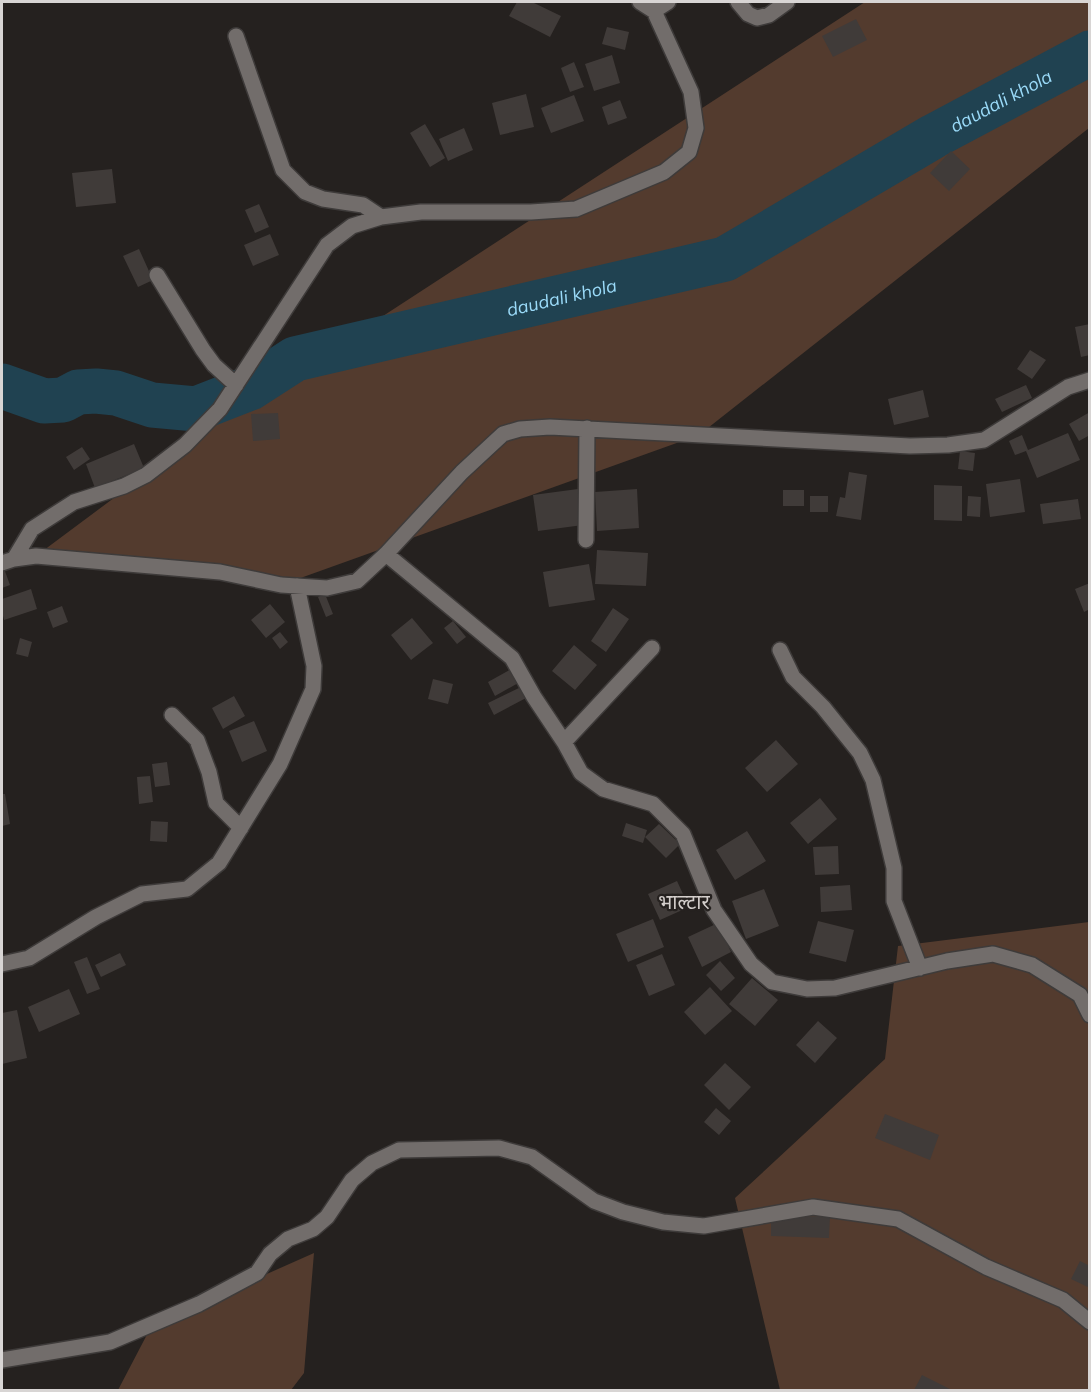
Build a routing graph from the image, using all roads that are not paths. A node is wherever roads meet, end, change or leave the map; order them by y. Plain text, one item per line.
1 (640, 2) edge
2 (668, 2) edge
3 (738, 2) edge
4 (787, 2) edge
5 (654, 11) junction
6 (236, 36) dead end
7 (381, 217) junction
8 (158, 275) dead end
9 (1089, 380) edge
10 (233, 388) junction
11 (587, 428) junction
12 (586, 540) dead end
13 (386, 554) junction
14 (8, 561) edge
15 (297, 586) junction
16 (652, 648) dead end
17 (780, 650) dead end
18 (172, 715) dead end
19 (564, 742) junction
20 (241, 828) junction
21 (2, 964) edge
22 (920, 968) junction
23 (1085, 991) edge
24 (1089, 1015) edge
25 (1089, 1322) edge
26 (2, 1360) edge

1 - 5 street
2 - 5 street
3 - 4 street
5 - 7 street
6 - 7 street
7 - 10 street
8 - 10 street
9 - 11 street
10 - 14 street
11 - 12 street
11 - 13 street
13 - 15 street
13 - 19 street
14 - 15 street
15 - 20 street
16 - 19 street
17 - 22 street
18 - 20 street
19 - 22 street
20 - 21 street
22 - 23 street
23 - 24 street
25 - 26 street

